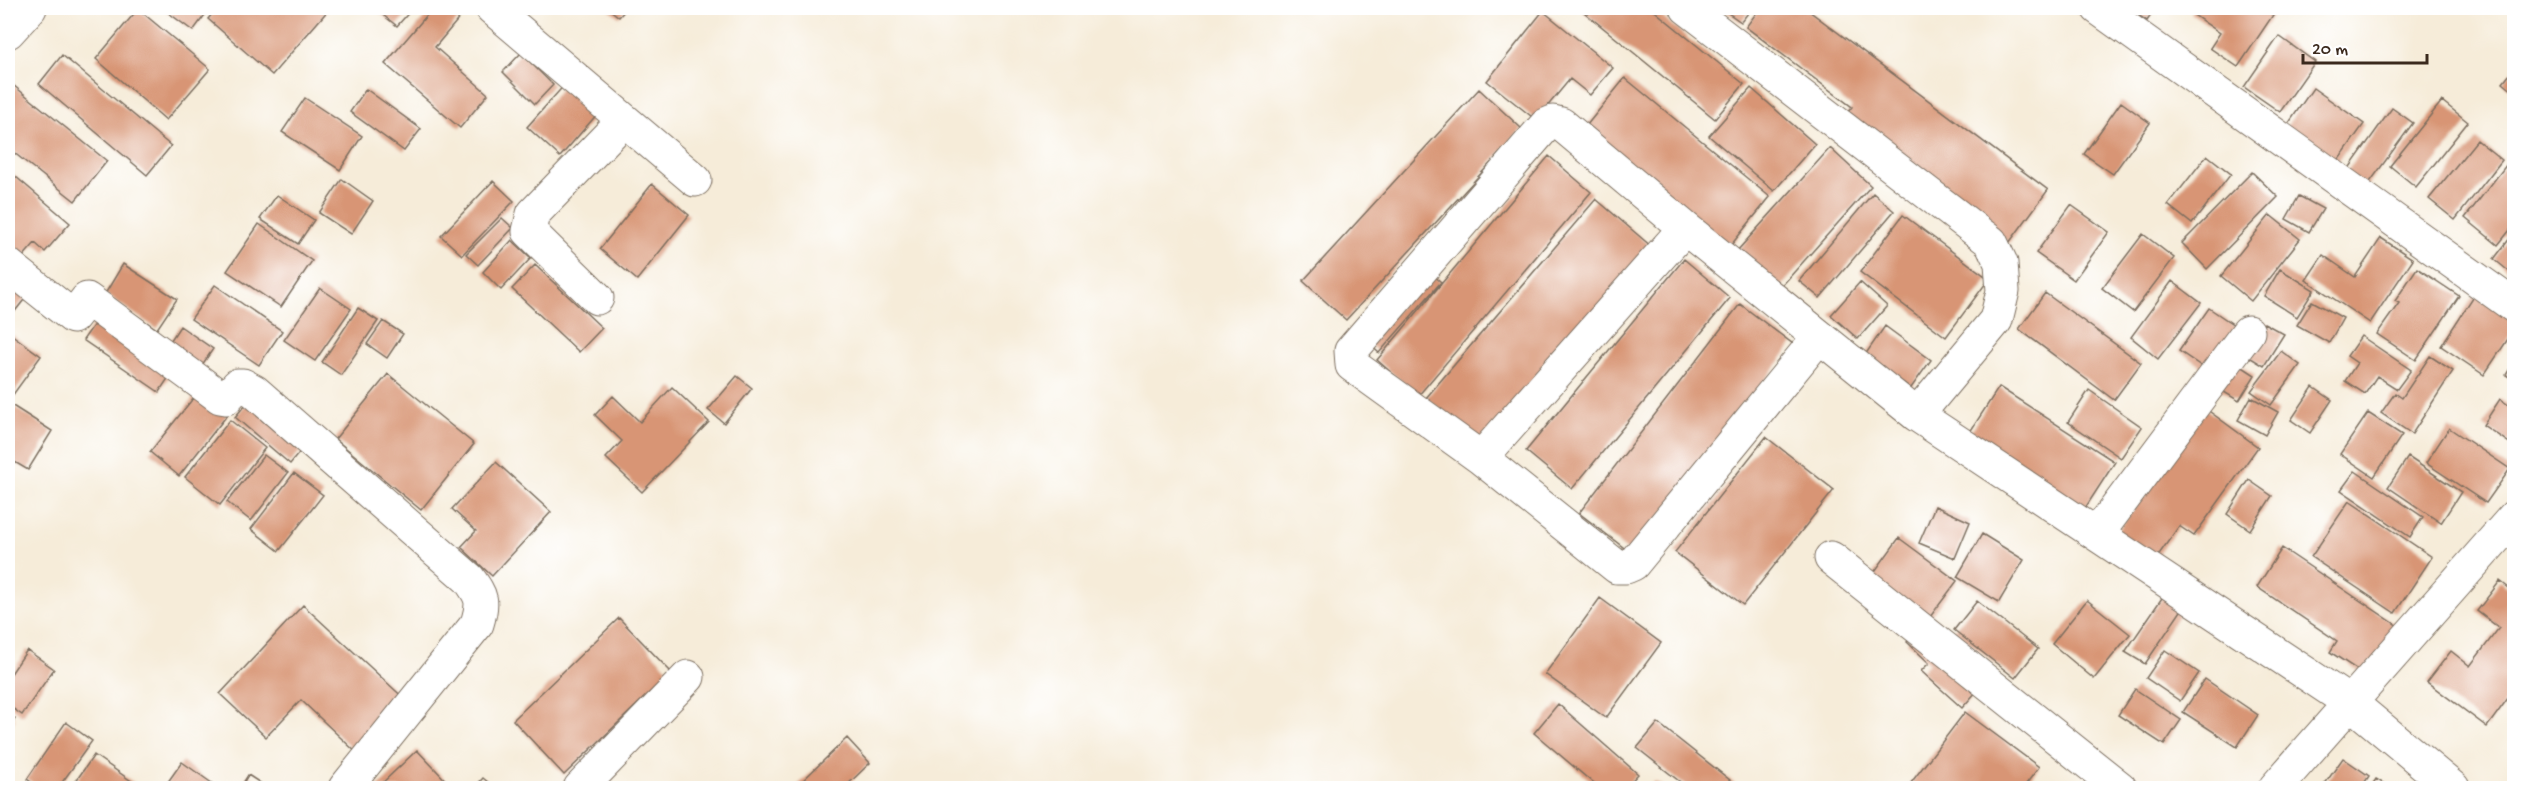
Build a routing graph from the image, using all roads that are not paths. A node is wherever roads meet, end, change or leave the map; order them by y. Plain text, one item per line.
1 (30, 8) edge
2 (492, 8) edge
3 (1687, 8) edge
4 (2098, 8) edge
5 (8, 32) edge
6 (623, 120) junction
7 (695, 180) dead end
8 (1685, 228) junction
9 (8, 265) edge
10 (597, 298) dead end
11 (2514, 306) edge
12 (2248, 332) dead end
13 (1819, 337) junction
14 (1917, 415) junction
15 (1481, 458) junction
16 (2514, 517) edge
17 (2097, 534) junction
18 (1831, 558) dead end
19 (688, 676) dead end
20 (2352, 704) junction
21 (345, 789) edge
22 (580, 789) edge
23 (2120, 789) edge
24 (2275, 789) edge
25 (2452, 789) edge

1 - 5 street
2 - 6 street
3 - 14 street
4 - 11 street
6 - 7 street
6 - 10 street
8 - 13 street
8 - 15 street
8 - 15 street
9 - 21 street
12 - 17 street
13 - 14 street
13 - 15 street
14 - 17 street
16 - 20 street
17 - 20 street
18 - 23 street
19 - 22 street
20 - 24 street
20 - 25 street

